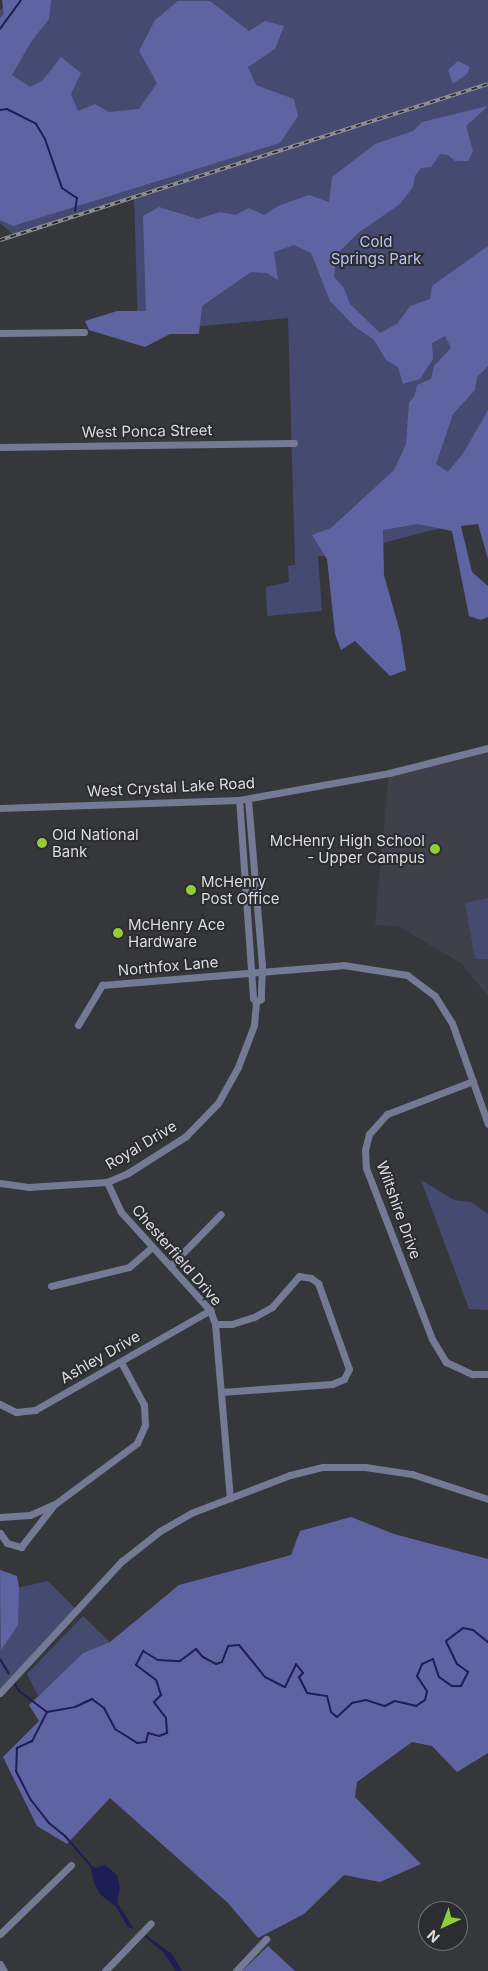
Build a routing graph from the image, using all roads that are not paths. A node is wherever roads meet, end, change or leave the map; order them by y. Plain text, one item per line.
1 (84, 332) dead end
2 (0, 333) edge
3 (294, 443) dead end
4 (0, 448) edge
5 (488, 748) edge
6 (248, 798) junction
7 (239, 800) junction
8 (0, 808) edge
9 (253, 972) junction
10 (262, 972) junction
11 (256, 1002) junction
12 (78, 1025) dead end
13 (473, 1081) junction
14 (488, 1124) edge
15 (107, 1182) junction
16 (0, 1183) edge
17 (222, 1214) dead end
18 (152, 1247) junction
19 (170, 1265) junction
20 (51, 1286) dead end
21 (210, 1310) junction
22 (215, 1324) junction
23 (121, 1362) junction
24 (488, 1374) edge
25 (221, 1392) junction
26 (0, 1404) edge
27 (230, 1498) junction
28 (488, 1499) edge
29 (55, 1504) junction
30 (0, 1516) edge
31 (0, 1533) edge
32 (0, 1693) edge
33 (71, 1865) dead end
34 (151, 1923) dead end
35 (0, 1934) edge
36 (266, 1939) dead end
37 (0, 1964) edge
38 (4, 1971) edge
39 (105, 1971) edge
40 (236, 1971) edge

1 - 2 street
3 - 4 street, West Ponca Street
5 - 6 street, West Crystal Lake Road
6 - 7 street, West Crystal Lake Road
6 - 10 street, Royal Drive
7 - 8 street, West Crystal Lake Road
7 - 9 street, Royal Drive
9 - 10 street
9 - 11 street, Royal Drive
9 - 12 street, Northfox Lane
10 - 11 street, Royal Drive
10 - 13 street
11 - 15 street, Royal Drive
13 - 14 street
13 - 24 street, Wiltshire Drive
15 - 16 street, Royal Drive
15 - 18 street, Chesterfield Drive
17 - 19 street
18 - 19 street, Chesterfield Drive
18 - 20 street
19 - 21 street, Chesterfield Drive
21 - 22 street, Chesterfield Drive
21 - 23 street, Ashley Drive
22 - 25 street, Chesterfield Drive
22 - 25 street
23 - 26 street, Ashley Drive
23 - 29 street
25 - 27 street, Chesterfield Drive
27 - 28 street
27 - 32 street
29 - 30 street
29 - 31 street
33 - 35 street
34 - 39 street
36 - 40 street
37 - 38 street

